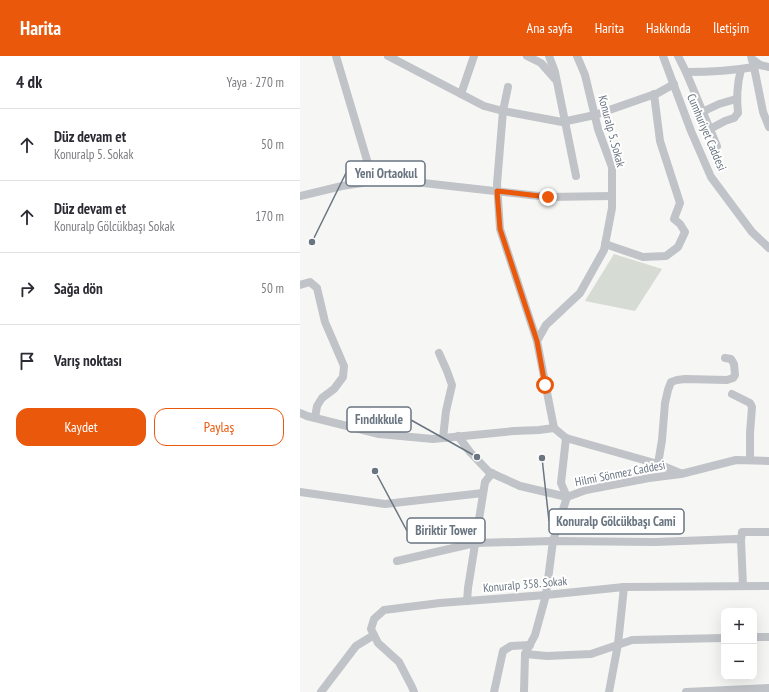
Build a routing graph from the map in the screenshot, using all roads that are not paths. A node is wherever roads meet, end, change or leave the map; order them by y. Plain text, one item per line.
1 (336, 56) edge
2 (388, 56) edge
3 (474, 56) edge
4 (527, 56) edge
5 (549, 56) edge
6 (577, 56) edge
7 (663, 56) edge
8 (678, 56) edge
9 (752, 61) edge
10 (769, 67) edge
11 (741, 69) junction
12 (686, 72) junction
13 (557, 81) junction
14 (674, 84) junction
15 (508, 87) dead end
16 (461, 94) junction
17 (654, 94) junction
18 (736, 99) junction
19 (503, 111) junction
20 (702, 112) junction
21 (595, 115) junction
22 (565, 121) junction
23 (768, 123) edge
24 (710, 129) junction
25 (717, 146) dead end
26 (576, 176) dead end
27 (370, 177) junction
28 (497, 191) junction
29 (300, 196) edge
30 (612, 196) junction
31 (605, 244) junction
32 (769, 248) edge
33 (300, 285) edge
34 (537, 341) junction
35 (438, 353) dead end
36 (725, 358) dead end
37 (732, 394) dead end
38 (300, 413) edge
39 (315, 418) junction
40 (554, 428) junction
41 (458, 436) junction
42 (443, 438) junction
43 (566, 438) junction
44 (750, 460) junction
45 (769, 461) edge
46 (658, 464) junction
47 (492, 473) junction
48 (681, 474) junction
49 (300, 492) edge
50 (483, 493) junction
51 (567, 497) junction
52 (769, 532) edge
53 (741, 540) junction
54 (553, 541) junction
55 (475, 543) junction
56 (397, 561) dead end
57 (743, 586) junction
58 (769, 586) edge
59 (624, 587) junction
60 (546, 595) junction
61 (467, 601) junction
62 (374, 635) junction
63 (769, 637) edge
64 (721, 638) edge
65 (757, 638) edge
66 (618, 644) junction
67 (530, 645) junction
68 (525, 654) junction
69 (769, 688) edge
70 (321, 692) edge
71 (414, 692) edge
72 (494, 692) edge
73 (524, 692) edge
74 (610, 692) edge
75 (686, 692) edge

1 - 27 street
2 - 16 street
3 - 16 street
4 - 13 street
5 - 13 street
6 - 21 street, Konuralp 5. Sokak
7 - 14 street, Cumhuriyet Caddesi
8 - 12 street
9 - 10 street
9 - 11 street
9 - 23 street
11 - 12 street
11 - 18 street
12 - 20 street
13 - 22 street
14 - 17 street
14 - 32 street, Cumhuriyet Caddesi
15 - 19 street
16 - 19 street
17 - 21 street
17 - 31 street
18 - 20 street
18 - 24 street
19 - 22 street
19 - 28 street
20 - 24 street
21 - 22 street
21 - 30 street, Konuralp 5. Sokak
22 - 26 street
24 - 25 street
27 - 28 street
27 - 29 street
28 - 30 street
28 - 34 street
30 - 31 street, Konuralp 5. Sokak
31 - 34 street, Konuralp 5. Sokak
33 - 39 street
34 - 40 street
35 - 42 street
36 - 46 street
37 - 44 street
38 - 39 street
39 - 42 street
40 - 41 street
40 - 43 street, Hilmi Sönmez Caddesi
41 - 42 street
41 - 47 street, Hilmi Sönmez Caddesi
43 - 46 street, Hilmi Sönmez Caddesi
43 - 51 street
44 - 45 street, Hilmi Sönmez Caddesi
44 - 48 street, Hilmi Sönmez Caddesi
46 - 48 street, Hilmi Sönmez Caddesi
47 - 50 street
47 - 51 street, Hilmi Sönmez Caddesi
48 - 51 street, Hilmi Sönmez Caddesi
49 - 50 street
50 - 55 street
51 - 54 street
52 - 53 street
53 - 54 street
53 - 57 street
54 - 55 street
54 - 60 street
55 - 56 street
55 - 61 street
57 - 58 street, Konuralp 358. Sokak
57 - 59 street, Konuralp 358. Sokak
59 - 60 street, Konuralp 358. Sokak
59 - 66 street
60 - 61 street, Konuralp 358. Sokak
60 - 67 street
61 - 62 street, Konuralp 358. Sokak
62 - 70 street
62 - 71 street
63 - 65 street
64 - 66 street
66 - 68 street
66 - 74 street
67 - 68 street
67 - 72 street
68 - 73 street
69 - 75 street

